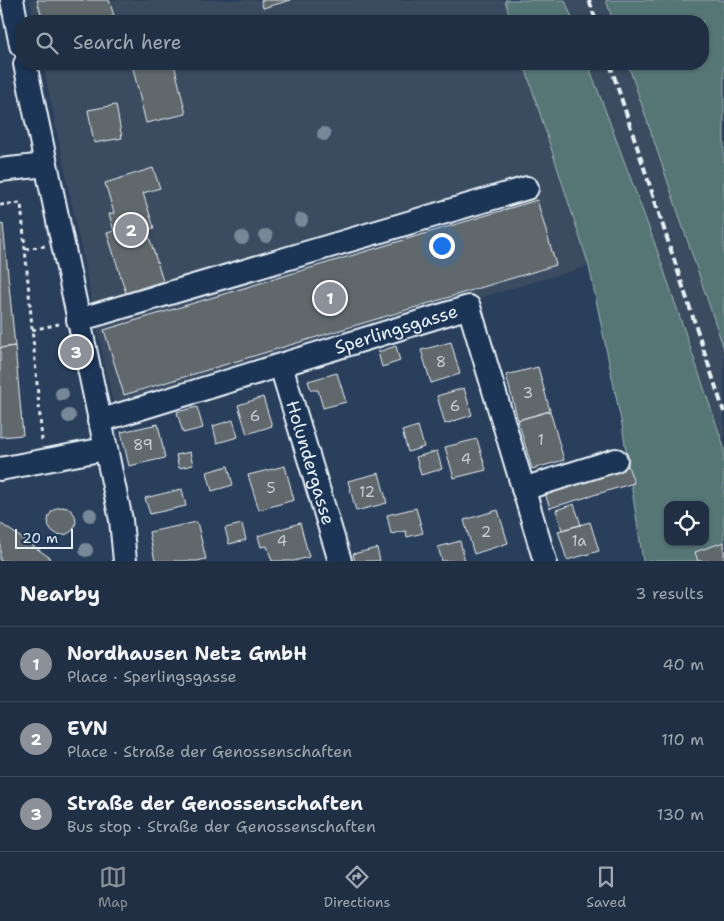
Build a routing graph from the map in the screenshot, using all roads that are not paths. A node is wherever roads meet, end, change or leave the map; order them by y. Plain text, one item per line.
1 (12, 0) edge
2 (15, 15) edge
3 (26, 70) edge
4 (46, 165) junction
5 (0, 170) edge
6 (527, 188) dead end
7 (78, 320) junction
8 (281, 366) junction
9 (99, 421) junction
10 (105, 449) junction
11 (616, 460) dead end
12 (0, 469) edge
13 (523, 488) junction
14 (125, 561) edge
15 (340, 561) edge
16 (545, 561) edge

1 - 2 street
3 - 4 street
4 - 5 street
4 - 7 street
6 - 7 street
7 - 9 street
8 - 9 street, Sperlingsgasse
8 - 13 street, Sperlingsgasse
8 - 15 street, Holundergasse
9 - 10 street
10 - 12 street
10 - 14 street
11 - 13 street
13 - 16 street, Sperlingsgasse

